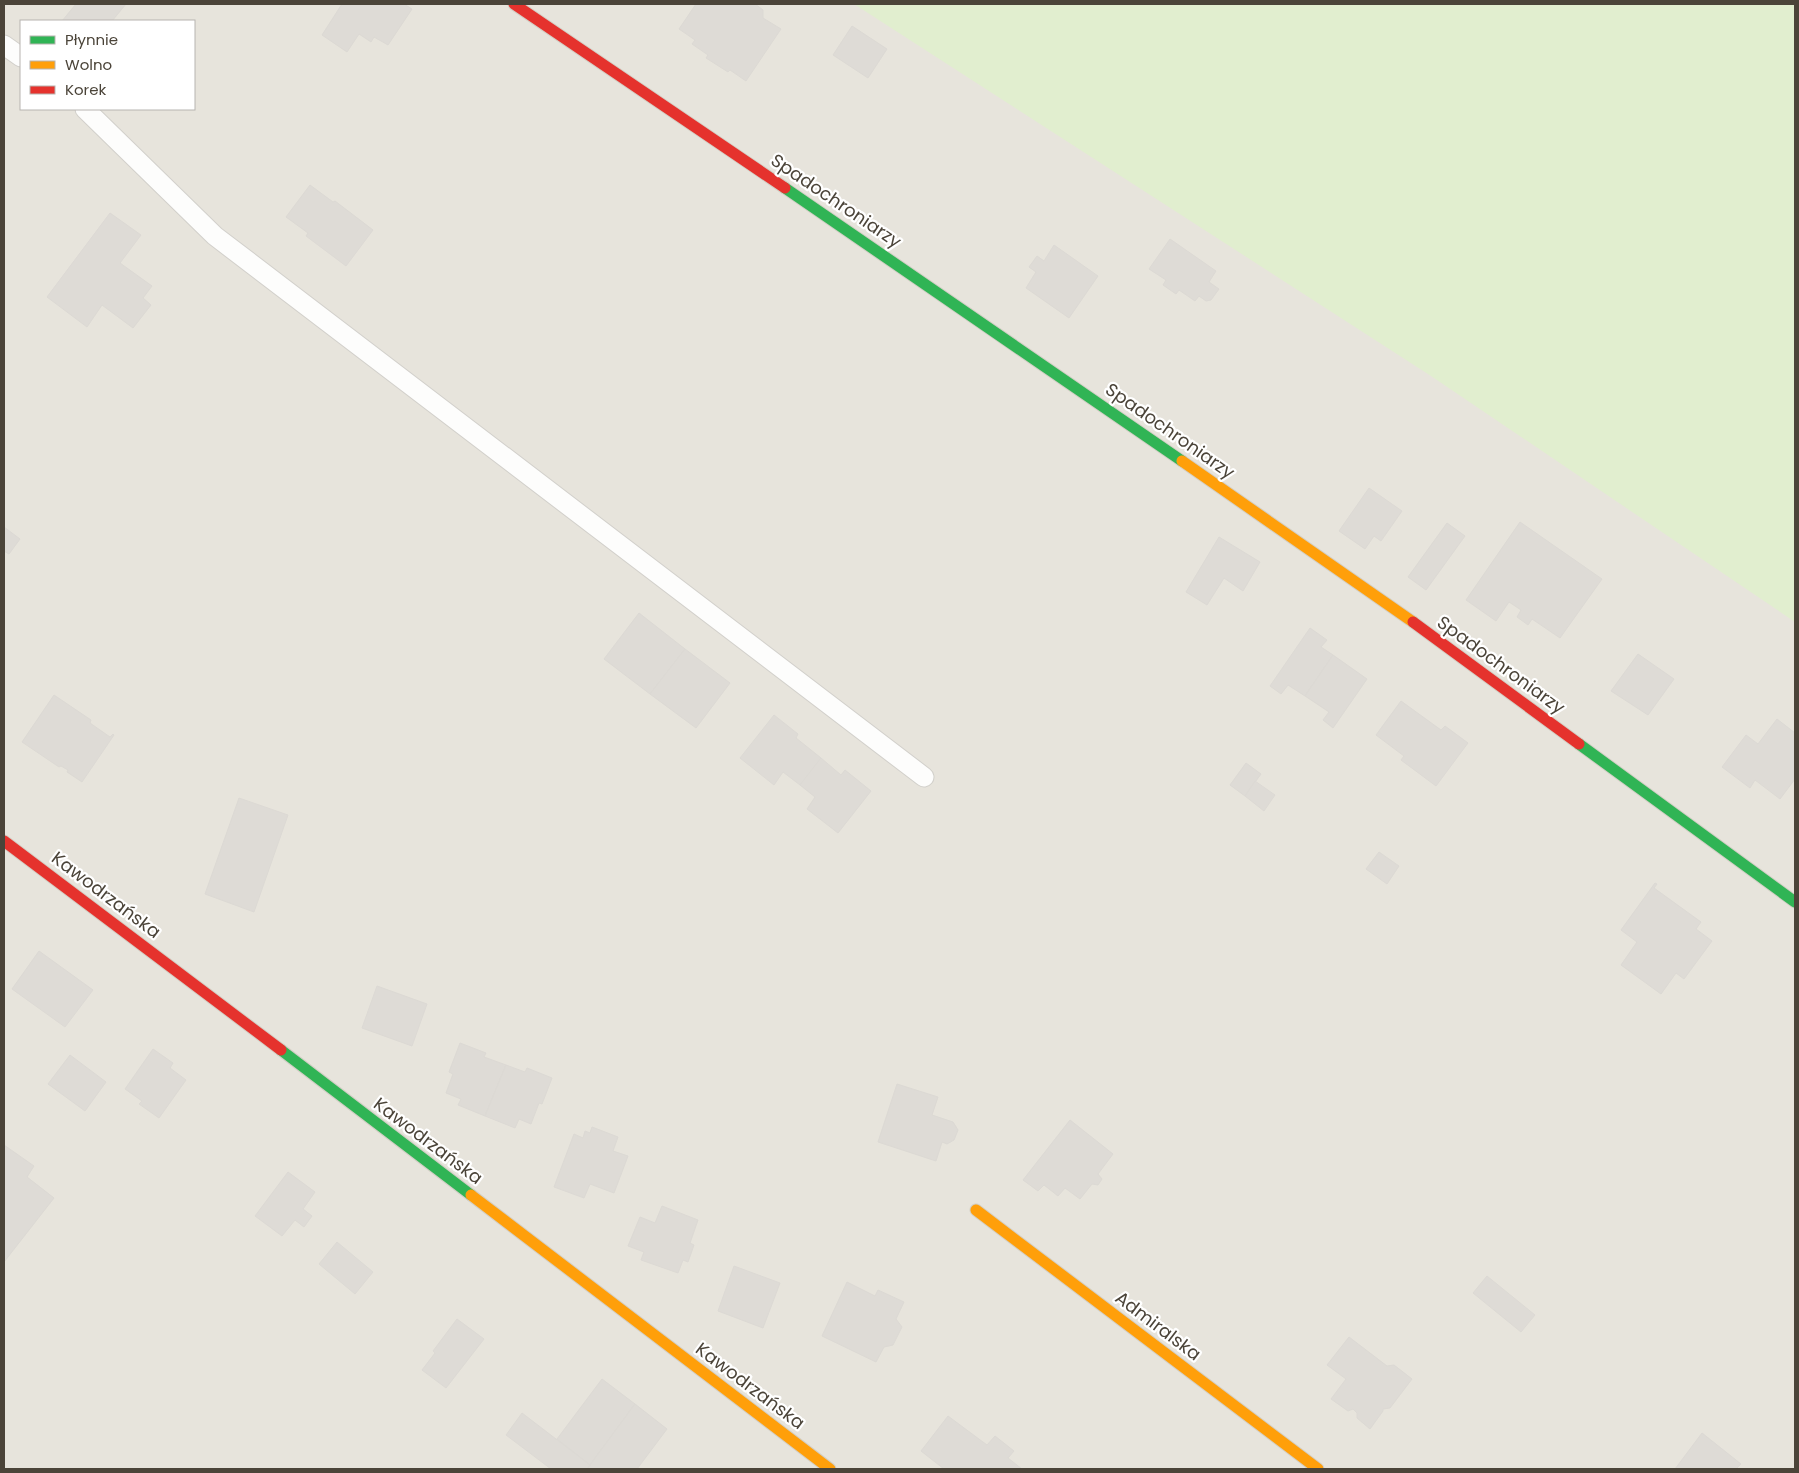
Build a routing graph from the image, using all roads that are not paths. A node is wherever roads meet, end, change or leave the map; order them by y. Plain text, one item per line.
1 (514, 4) edge
2 (4, 45) edge
3 (20, 56) edge
4 (86, 110) edge
5 (924, 777) dead end
6 (4, 841) edge
7 (1795, 902) edge
8 (976, 1210) dead end
9 (830, 1469) edge
10 (1318, 1469) edge

1 - 7 street, Spadochroniarzy
2 - 3 lane
4 - 5 lane
6 - 9 street, Kawodrzańska
8 - 10 street, Admiralska

